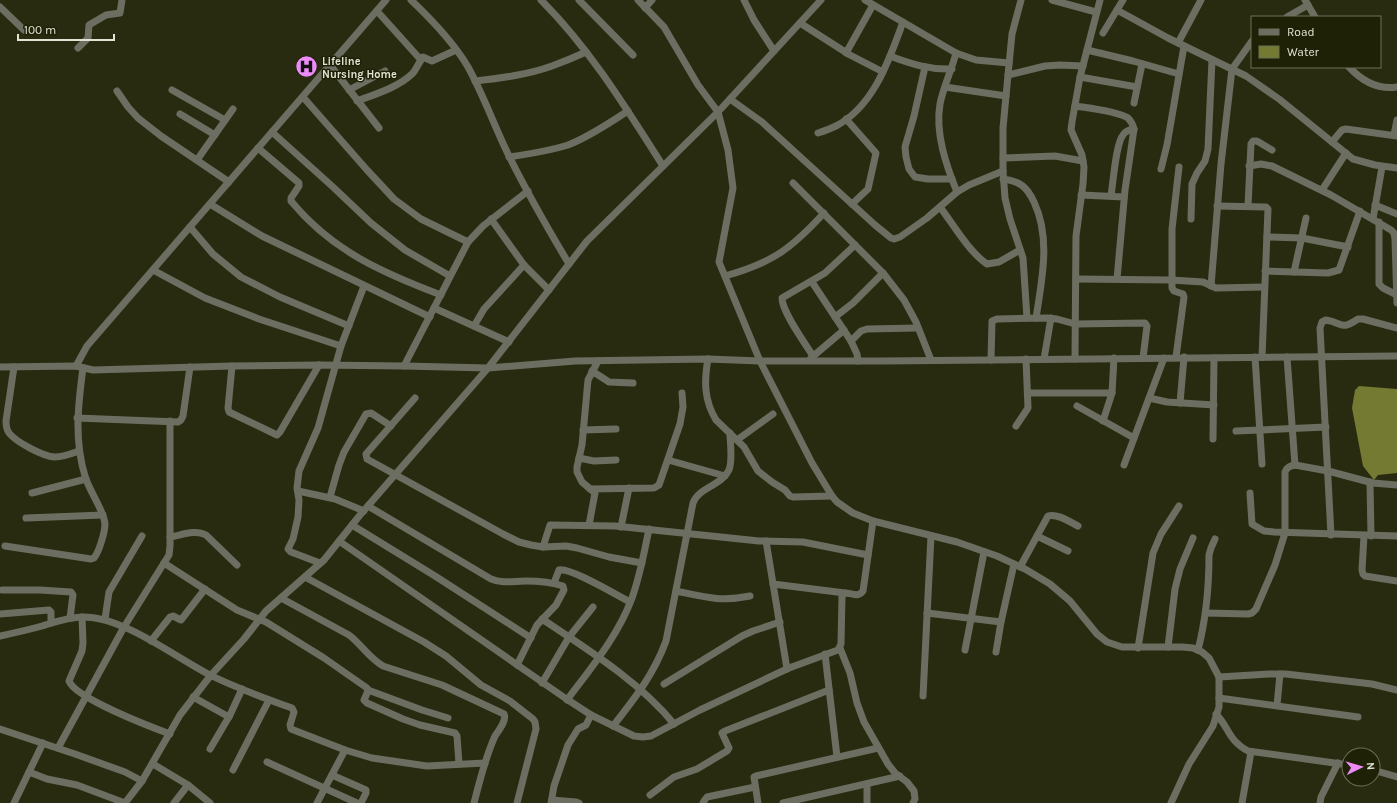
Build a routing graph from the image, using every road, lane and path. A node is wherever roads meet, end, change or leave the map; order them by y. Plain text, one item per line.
1 (122, 0) edge
2 (386, 0) edge
3 (411, 0) edge
4 (541, 0) edge
5 (579, 0) edge
6 (638, 0) edge
7 (652, 0) edge
8 (744, 0) edge
9 (821, 0) edge
10 (865, 0) edge
11 (1021, 0) edge
12 (1052, 0) edge
13 (1100, 0) edge
14 (1123, 0) edge
15 (1199, 1) edge
16 (1307, 3) edge
17 (873, 5) junction
18 (0, 7) edge
19 (645, 8) junction
20 (1117, 10) junction
21 (377, 11) junction
22 (1096, 12) junction
23 (1288, 16) edge
24 (1314, 16) edge
25 (903, 22) junction
26 (800, 23) junction
27 (24, 30) dead end
28 (1104, 33) dead end
29 (1251, 42) edge
30 (1181, 44) junction
31 (78, 48) dead end
32 (456, 50) junction
33 (1087, 50) junction
34 (774, 51) junction
35 (586, 52) junction
36 (846, 53) junction
37 (956, 53) junction
38 (633, 55) dead end
39 (890, 56) junction
40 (421, 60) junction
41 (1212, 60) junction
42 (1009, 63) junction
43 (1142, 64) junction
44 (330, 65) junction
45 (1083, 66) junction
46 (924, 67) junction
47 (1232, 68) junction
48 (1350, 68) edge
49 (952, 69) junction
50 (385, 71) dead end
51 (883, 72) junction
52 (1179, 74) junction
53 (1008, 76) junction
54 (1080, 78) junction
55 (475, 81) junction
56 (945, 87) junction
57 (1137, 87) junction
58 (1397, 87) edge
59 (172, 90) dead end
60 (348, 90) junction
61 (117, 91) dead end
62 (1006, 96) junction
63 (303, 97) junction
64 (730, 99) junction
65 (358, 101) junction
66 (1134, 103) dead end
67 (1075, 106) junction
68 (233, 109) dead end
69 (628, 111) junction
70 (718, 112) junction
71 (180, 114) dead end
72 (846, 119) junction
73 (225, 120) junction
74 (1397, 120) edge
75 (379, 128) dead end
76 (1134, 129) junction
77 (272, 132) junction
78 (818, 133) dead end
79 (215, 135) junction
80 (1396, 135) edge
81 (1332, 142) junction
82 (258, 148) junction
83 (1272, 150) dead end
84 (1346, 153) junction
85 (509, 157) junction
86 (1003, 158) junction
87 (197, 160) junction
88 (1083, 161) junction
89 (664, 166) junction
90 (1249, 166) junction
91 (1179, 167) dead end
92 (1382, 167) junction
93 (1397, 168) edge
94 (1161, 169) dead end
95 (1003, 175) junction
96 (952, 179) junction
97 (229, 182) junction
98 (793, 183) dead end
99 (1322, 190) junction
100 (528, 191) junction
101 (957, 192) junction
102 (1081, 195) junction
103 (1111, 196) junction
104 (1124, 197) junction
105 (210, 204) junction
106 (852, 204) junction
107 (1375, 205) junction
108 (1217, 206) junction
109 (1248, 206) junction
110 (940, 207) junction
111 (1360, 211) junction
112 (824, 213) junction
113 (1397, 214) edge
114 (1306, 218) dead end
115 (491, 219) junction
116 (1191, 219) dead end
117 (1376, 221) junction
118 (190, 227) junction
119 (1267, 237) junction
120 (1302, 238) junction
121 (468, 242) junction
122 (855, 245) junction
123 (1348, 247) junction
124 (1020, 250) junction
125 (569, 264) junction
126 (524, 265) junction
127 (153, 270) junction
128 (1265, 271) junction
129 (1294, 272) junction
130 (883, 273) junction
131 (450, 276) junction
132 (725, 276) junction
133 (1076, 279) junction
134 (1117, 279) junction
135 (1172, 280) junction
136 (812, 282) junction
137 (364, 286) junction
138 (1211, 286) junction
139 (1264, 288) junction
140 (549, 290) junction
141 (441, 295) junction
142 (1397, 295) edge
143 (1397, 303) edge
144 (434, 308) junction
145 (430, 316) junction
146 (835, 317) junction
147 (1027, 318) junction
148 (1036, 318) junction
149 (1051, 318) junction
150 (1075, 324) junction
151 (349, 326) junction
152 (474, 326) junction
153 (918, 328) junction
154 (1397, 328) edge
155 (844, 330) junction
156 (851, 341) junction
157 (509, 342) junction
158 (341, 346) junction
159 (1322, 356) junction
160 (1397, 356) edge
161 (1176, 357) junction
162 (1184, 357) junction
163 (1259, 357) junction
164 (1287, 357) junction
165 (810, 358) junction
166 (1075, 358) junction
167 (1114, 358) junction
168 (1144, 358) junction
169 (1164, 358) junction
170 (1214, 358) junction
171 (708, 359) junction
172 (1026, 359) junction
173 (1044, 359) junction
174 (760, 360) junction
175 (930, 360) junction
176 (990, 360) junction
177 (598, 361) junction
178 (858, 361) junction
179 (232, 366) junction
180 (319, 366) junction
181 (335, 366) junction
182 (404, 366) junction
183 (0, 367) edge
184 (14, 367) junction
185 (79, 367) junction
186 (190, 367) junction
187 (488, 368) junction
188 (592, 371) junction
189 (633, 383) dead end
190 (682, 393) dead end
191 (1028, 393) junction
192 (1112, 393) junction
193 (415, 398) dead end
194 (1149, 398) junction
195 (1180, 403) junction
196 (1214, 405) junction
197 (1076, 406) dead end
198 (774, 414) dead end
199 (78, 418) junction
200 (170, 421) junction
201 (1103, 421) junction
202 (390, 426) junction
203 (1016, 426) dead end
204 (1292, 428) junction
205 (1326, 428) junction
206 (616, 429) dead end
207 (583, 430) junction
208 (1260, 430) junction
209 (1236, 431) dead end
210 (730, 432) junction
211 (1134, 438) junction
212 (1213, 439) dead end
213 (737, 440) junction
214 (79, 451) junction
215 (579, 458) junction
216 (616, 460) dead end
217 (668, 460) junction
218 (1262, 464) dead end
219 (1124, 465) dead end
220 (1295, 465) junction
221 (1328, 471) junction
222 (396, 475) junction
223 (725, 476) junction
224 (86, 479) junction
225 (1370, 482) junction
226 (1397, 485) edge
227 (629, 488) junction
228 (590, 489) junction
229 (298, 491) junction
230 (32, 493) dead end
231 (1250, 493) dead end
232 (832, 496) junction
233 (330, 497) junction
234 (1179, 506) dead end
235 (366, 508) junction
236 (103, 515) junction
237 (26, 518) dead end
238 (873, 521) junction
239 (352, 525) junction
240 (589, 525) junction
241 (1078, 526) dead end
242 (621, 527) junction
243 (649, 530) junction
244 (687, 533) junction
245 (1285, 533) junction
246 (1331, 535) junction
247 (142, 536) dead end
248 (931, 536) junction
249 (1036, 536) junction
250 (1367, 536) junction
251 (1397, 536) edge
252 (170, 537) junction
253 (1193, 538) dead end
254 (1215, 539) dead end
255 (766, 541) junction
256 (339, 542) junction
257 (5, 546) dead end
258 (543, 547) junction
259 (1068, 551) dead end
260 (984, 552) junction
261 (868, 555) junction
262 (320, 563) junction
263 (642, 563) junction
264 (164, 564) junction
265 (237, 565) dead end
266 (1017, 565) junction
267 (305, 577) junction
268 (1397, 581) edge
269 (554, 583) junction
270 (773, 584) junction
271 (205, 589) junction
272 (2, 590) dead end
273 (676, 591) junction
274 (845, 593) junction
275 (750, 596) dead end
276 (281, 598) junction
277 (630, 602) junction
278 (593, 607) dead end
279 (927, 613) junction
280 (0, 614) edge
281 (1206, 614) junction
282 (82, 617) junction
283 (70, 618) junction
284 (971, 618) junction
285 (105, 619) junction
286 (259, 619) junction
287 (542, 619) junction
288 (780, 622) junction
289 (1001, 622) junction
290 (51, 623) junction
291 (124, 627) junction
292 (0, 636) edge
293 (531, 638) junction
294 (569, 638) junction
295 (151, 641) junction
296 (840, 648) junction
297 (1138, 648) junction
298 (1168, 648) junction
299 (965, 650) dead end
300 (1198, 650) junction
301 (996, 652) dead end
302 (826, 654) junction
303 (598, 657) junction
304 (517, 665) junction
305 (787, 669) junction
306 (1280, 674) junction
307 (210, 675) junction
308 (1219, 677) junction
309 (542, 683) junction
310 (664, 684) dead end
311 (242, 689) junction
312 (368, 690) junction
313 (640, 690) junction
314 (829, 690) junction
315 (1397, 690) edge
316 (86, 696) junction
317 (923, 696) dead end
318 (193, 697) junction
319 (1219, 698) junction
320 (269, 700) junction
321 (567, 700) junction
322 (1277, 705) junction
323 (1216, 714) junction
324 (591, 715) junction
325 (229, 717) junction
326 (1358, 717) dead end
327 (448, 718) dead end
328 (674, 724) junction
329 (613, 726) junction
330 (0, 729) edge
331 (170, 734) junction
332 (43, 743) junction
333 (58, 748) junction
334 (878, 748) junction
335 (210, 749) dead end
336 (345, 750) junction
337 (1251, 752) junction
338 (837, 757) junction
339 (267, 762) dead end
340 (485, 763) junction
341 (1338, 763) junction
342 (153, 764) junction
343 (459, 764) junction
344 (1341, 764) edge
345 (233, 770) dead end
346 (29, 772) junction
347 (1381, 772) edge
348 (332, 775) junction
349 (900, 776) junction
350 (1397, 777) edge
351 (142, 781) junction
352 (867, 784) junction
353 (188, 785) junction
354 (755, 787) junction
355 (325, 789) junction
356 (650, 795) dead end
357 (362, 802) edge
358 (552, 802) edge
359 (14, 803) edge
360 (125, 803) edge
361 (174, 803) edge
362 (210, 803) edge
363 (317, 803) edge
364 (474, 803) edge
365 (517, 803) edge
366 (579, 803) edge
367 (704, 803) edge
368 (758, 803) edge
369 (783, 803) edge
370 (867, 803) edge
371 (913, 803) edge
372 (1171, 803) edge
373 (1242, 803) edge
374 (1320, 803) edge

1 - 31 street
2 - 21 street
3 - 32 street
4 - 35 street
5 - 38 street
6 - 19 street
7 - 19 street
8 - 34 street
9 - 26 street
10 - 17 street
11 - 42 street
12 - 22 street
13 - 22 street
14 - 20 street
15 - 30 street
16 - 23 street
16 - 24 street
17 - 25 street
17 - 36 street
18 - 27 street
19 - 70 street
20 - 28 street
20 - 30 street
21 - 40 street
21 - 44 street
22 - 33 street
25 - 37 street
25 - 39 street
26 - 34 street
26 - 36 street
29 - 47 street
30 - 41 street
30 - 52 street
32 - 40 street
32 - 55 street
33 - 43 street
33 - 45 street
34 - 64 street
35 - 55 street
35 - 69 street
36 - 51 street
37 - 42 street
37 - 49 street
39 - 46 street
39 - 51 street
40 - 65 street
41 - 47 street
41 - 116 street
42 - 53 street
43 - 52 street
43 - 57 street
44 - 60 street
44 - 63 street
45 - 53 street
45 - 54 street
46 - 49 street
46 - 96 street
47 - 81 street
47 - 108 street
48 - 58 street
49 - 56 street
50 - 60 street
51 - 72 street
52 - 94 street
53 - 62 street
54 - 57 street
54 - 67 street
55 - 85 street
56 - 62 street
56 - 96 street
57 - 66 street
59 - 73 street
60 - 65 street
61 - 87 street
62 - 86 street
63 - 77 street
63 - 121 street
64 - 70 street
64 - 106 street
65 - 75 street
67 - 76 street
67 - 88 street
68 - 73 street
69 - 85 street
69 - 89 street
70 - 89 street
70 - 132 street
71 - 79 street
72 - 78 street
72 - 106 street
73 - 79 street
74 - 80 street
76 - 103 street
76 - 104 street
77 - 82 street
77 - 131 street
79 - 87 street
80 - 81 street
81 - 84 street
82 - 97 street
82 - 141 street
83 - 90 street
84 - 92 street
84 - 99 street
85 - 100 street
86 - 88 street
86 - 95 street
87 - 97 street
88 - 102 street
89 - 125 street
90 - 99 street
90 - 109 street
91 - 135 street
92 - 93 street
92 - 107 street
95 - 101 street
95 - 124 street
95 - 148 street
96 - 101 street
97 - 105 street
98 - 112 street
99 - 111 street
100 - 115 street
100 - 125 street
101 - 110 street
102 - 103 street
102 - 133 street
103 - 104 street
104 - 134 street
105 - 118 street
105 - 137 street
106 - 110 street
107 - 113 street
107 - 117 street
108 - 109 street
108 - 138 street
109 - 119 street
110 - 124 street
111 - 117 street
111 - 123 street
112 - 122 street
112 - 132 street
114 - 120 street
115 - 121 street
115 - 126 street
117 - 142 street
117 - 142 street
118 - 127 street
118 - 151 street
119 - 120 street
119 - 128 street
120 - 123 street
120 - 129 street
121 - 131 street
122 - 130 street
122 - 136 street
123 - 129 street
124 - 147 street
125 - 140 street
126 - 140 street
126 - 152 street
127 - 158 street
127 - 185 street
128 - 129 street
128 - 139 street
130 - 146 street
130 - 153 street
131 - 141 street
132 - 174 street
133 - 134 street
133 - 150 street
134 - 135 street
135 - 138 street
135 - 161 street
136 - 146 street
136 - 165 street
137 - 145 street
137 - 151 street
138 - 139 street
139 - 163 street
140 - 157 street
141 - 144 street
142 - 143 street
144 - 145 street
144 - 152 street
145 - 182 street
146 - 155 street
147 - 148 street
147 - 176 street
148 - 149 street
149 - 150 street
149 - 173 street
150 - 166 street
150 - 168 street
151 - 158 street
152 - 157 street
153 - 156 street
153 - 175 street
154 - 159 street
155 - 156 street
155 - 165 street
156 - 178 street
157 - 187 street
158 - 181 street
159 - 160 street
159 - 164 street
159 - 205 street
161 - 162 street
161 - 169 street
162 - 170 street
162 - 195 street
163 - 164 street
163 - 170 street
163 - 208 street
164 - 204 street
165 - 174 street
165 - 178 street
166 - 167 street
166 - 173 street
167 - 168 street
167 - 192 street
168 - 169 street
169 - 194 street
170 - 196 street
171 - 174 street
171 - 177 street
171 - 210 street
172 - 173 street
172 - 176 street
172 - 191 street
174 - 232 street
175 - 176 street
175 - 178 street
177 - 187 street
177 - 188 street
179 - 180 street
179 - 180 street
179 - 186 street
180 - 181 street
181 - 182 street
181 - 229 street
182 - 187 street
183 - 184 street
184 - 185 street
184 - 214 street
185 - 186 street
185 - 199 street
186 - 200 street
187 - 222 street
188 - 189 street
188 - 207 street
190 - 217 street
191 - 192 street
191 - 203 street
192 - 201 street
193 - 202 street
194 - 195 street
194 - 211 street
195 - 196 street
196 - 212 street
197 - 201 street
198 - 213 street
199 - 200 street
199 - 214 street
200 - 252 street
201 - 211 street
202 - 222 street
202 - 233 street
204 - 205 street
204 - 208 street
204 - 220 street
205 - 221 street
206 - 207 street
207 - 215 street
208 - 209 street
208 - 218 street
210 - 213 street
210 - 223 street
211 - 219 street
213 - 232 street
214 - 224 street
215 - 216 street
215 - 228 street
217 - 223 street
217 - 227 street
220 - 221 street
220 - 245 street
221 - 225 street
221 - 246 street
222 - 235 street
222 - 258 street
223 - 244 street
224 - 230 street
224 - 236 street
225 - 226 street
225 - 250 street
227 - 228 street
227 - 242 street
228 - 240 street
229 - 233 street
229 - 262 street
231 - 245 street
232 - 238 street
233 - 235 street
234 - 297 street
235 - 239 street
235 - 269 street
236 - 237 street
236 - 257 street
238 - 248 street
238 - 261 street
239 - 256 street
239 - 293 street
240 - 242 street
240 - 258 street
241 - 249 street
242 - 243 street
243 - 244 street
243 - 263 street
244 - 255 street
244 - 273 street
245 - 246 street
245 - 281 street
246 - 250 street
247 - 285 street
248 - 260 street
248 - 279 street
249 - 259 street
249 - 266 street
250 - 251 street
250 - 268 street
252 - 264 street
252 - 265 street
253 - 298 street
254 - 281 street
255 - 261 street
255 - 270 street
256 - 262 street
256 - 304 street
258 - 263 street
260 - 266 street
260 - 284 street
261 - 274 street
262 - 267 street
263 - 277 street
264 - 271 street
264 - 291 street
266 - 289 street
266 - 297 street
267 - 276 street
267 - 365 street
269 - 277 street
269 - 287 street
270 - 274 street
270 - 288 street
271 - 286 street
271 - 295 street
272 - 283 street
273 - 275 street
273 - 313 street
274 - 296 street
276 - 286 street
276 - 340 street
277 - 303 street
278 - 294 street
279 - 284 street
279 - 317 street
280 - 290 street
281 - 300 street
282 - 283 street
282 - 285 street
282 - 316 street
283 - 290 street
284 - 289 street
284 - 299 street
285 - 291 street
286 - 307 street
286 - 312 street
287 - 293 street
287 - 294 street
288 - 305 street
288 - 310 street
289 - 301 street
290 - 292 street
291 - 295 street
291 - 316 street
293 - 304 street
294 - 303 street
294 - 309 street
295 - 307 street
296 - 302 street
296 - 334 street
297 - 298 street
298 - 300 street
300 - 308 street
302 - 305 street
302 - 314 street
303 - 313 street
303 - 321 street
304 - 309 street
305 - 328 street
306 - 308 street
306 - 315 street
306 - 322 street
307 - 311 street
307 - 318 street
308 - 319 street
309 - 321 street
311 - 320 street
311 - 325 street
312 - 327 street
312 - 343 street
313 - 328 street
313 - 329 street
314 - 338 street
314 - 356 street
316 - 331 street
316 - 333 street
318 - 325 street
318 - 331 street
319 - 322 street
319 - 323 street
320 - 336 street
320 - 345 street
321 - 324 street
322 - 326 street
323 - 337 street
323 - 372 street
324 - 329 street
324 - 358 street
325 - 335 street
328 - 329 street
330 - 332 street
331 - 342 street
332 - 333 street
332 - 346 street
333 - 351 street
334 - 338 street
334 - 349 street
336 - 343 street
336 - 348 street
337 - 341 street
337 - 373 street
338 - 354 street
339 - 355 street
340 - 343 street
340 - 364 street
341 - 344 street
341 - 374 street
342 - 351 street
342 - 353 street
346 - 359 street
346 - 360 street
347 - 350 street
348 - 355 street
348 - 357 street
349 - 352 street
349 - 371 street
351 - 360 street
352 - 369 street
352 - 370 street
353 - 361 street
353 - 362 street
354 - 367 street
354 - 368 street
355 - 357 street
355 - 363 street
358 - 366 street

